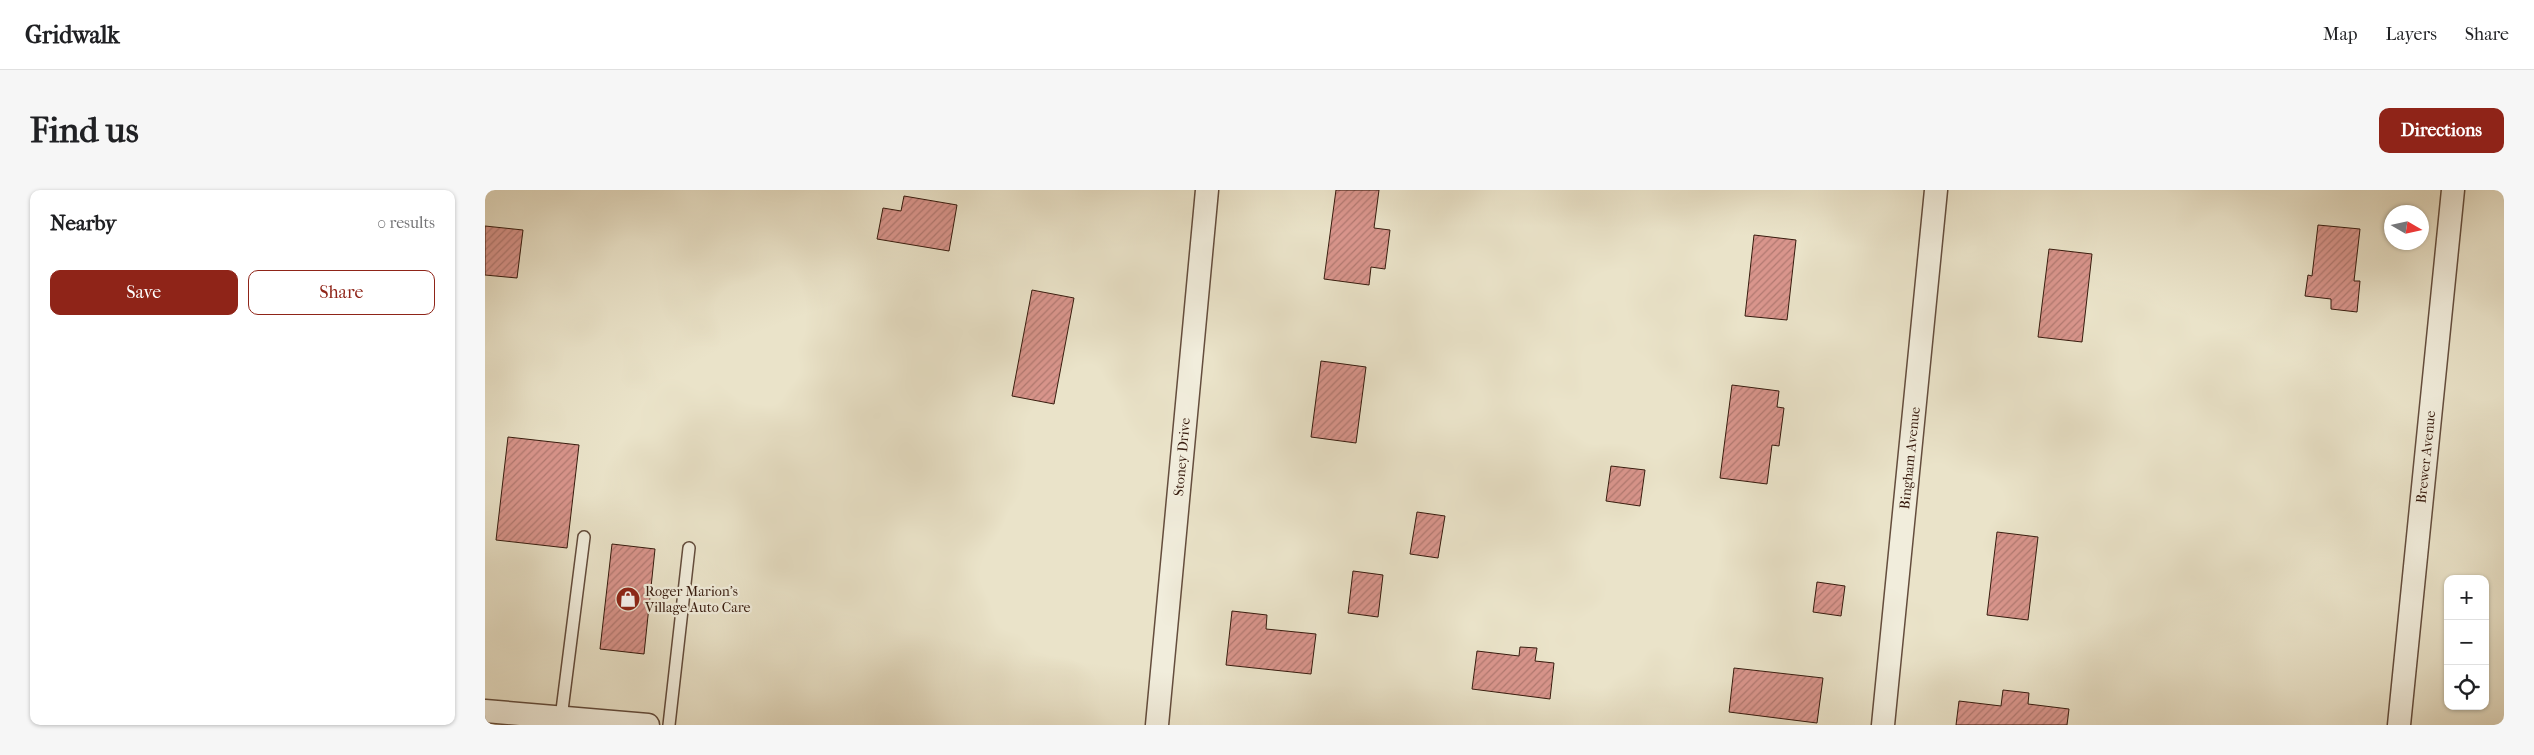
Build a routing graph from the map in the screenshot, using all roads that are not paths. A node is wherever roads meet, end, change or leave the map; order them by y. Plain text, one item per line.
1 (1207, 190) edge
2 (1936, 190) edge
3 (2453, 190) edge
4 (584, 537) dead end
5 (689, 548) dead end
6 (485, 711) edge
7 (570, 720) edge
8 (596, 723) edge
9 (648, 725) edge
10 (669, 725) edge
11 (1157, 725) edge
12 (1883, 725) edge
13 (2399, 725) edge

1 - 11 street, Stoney Drive
2 - 12 street, Bingham Avenue
3 - 13 street, Brewer Avenue
4 - 7 lane
5 - 10 lane
6 - 7 street
7 - 8 street
8 - 9 street

